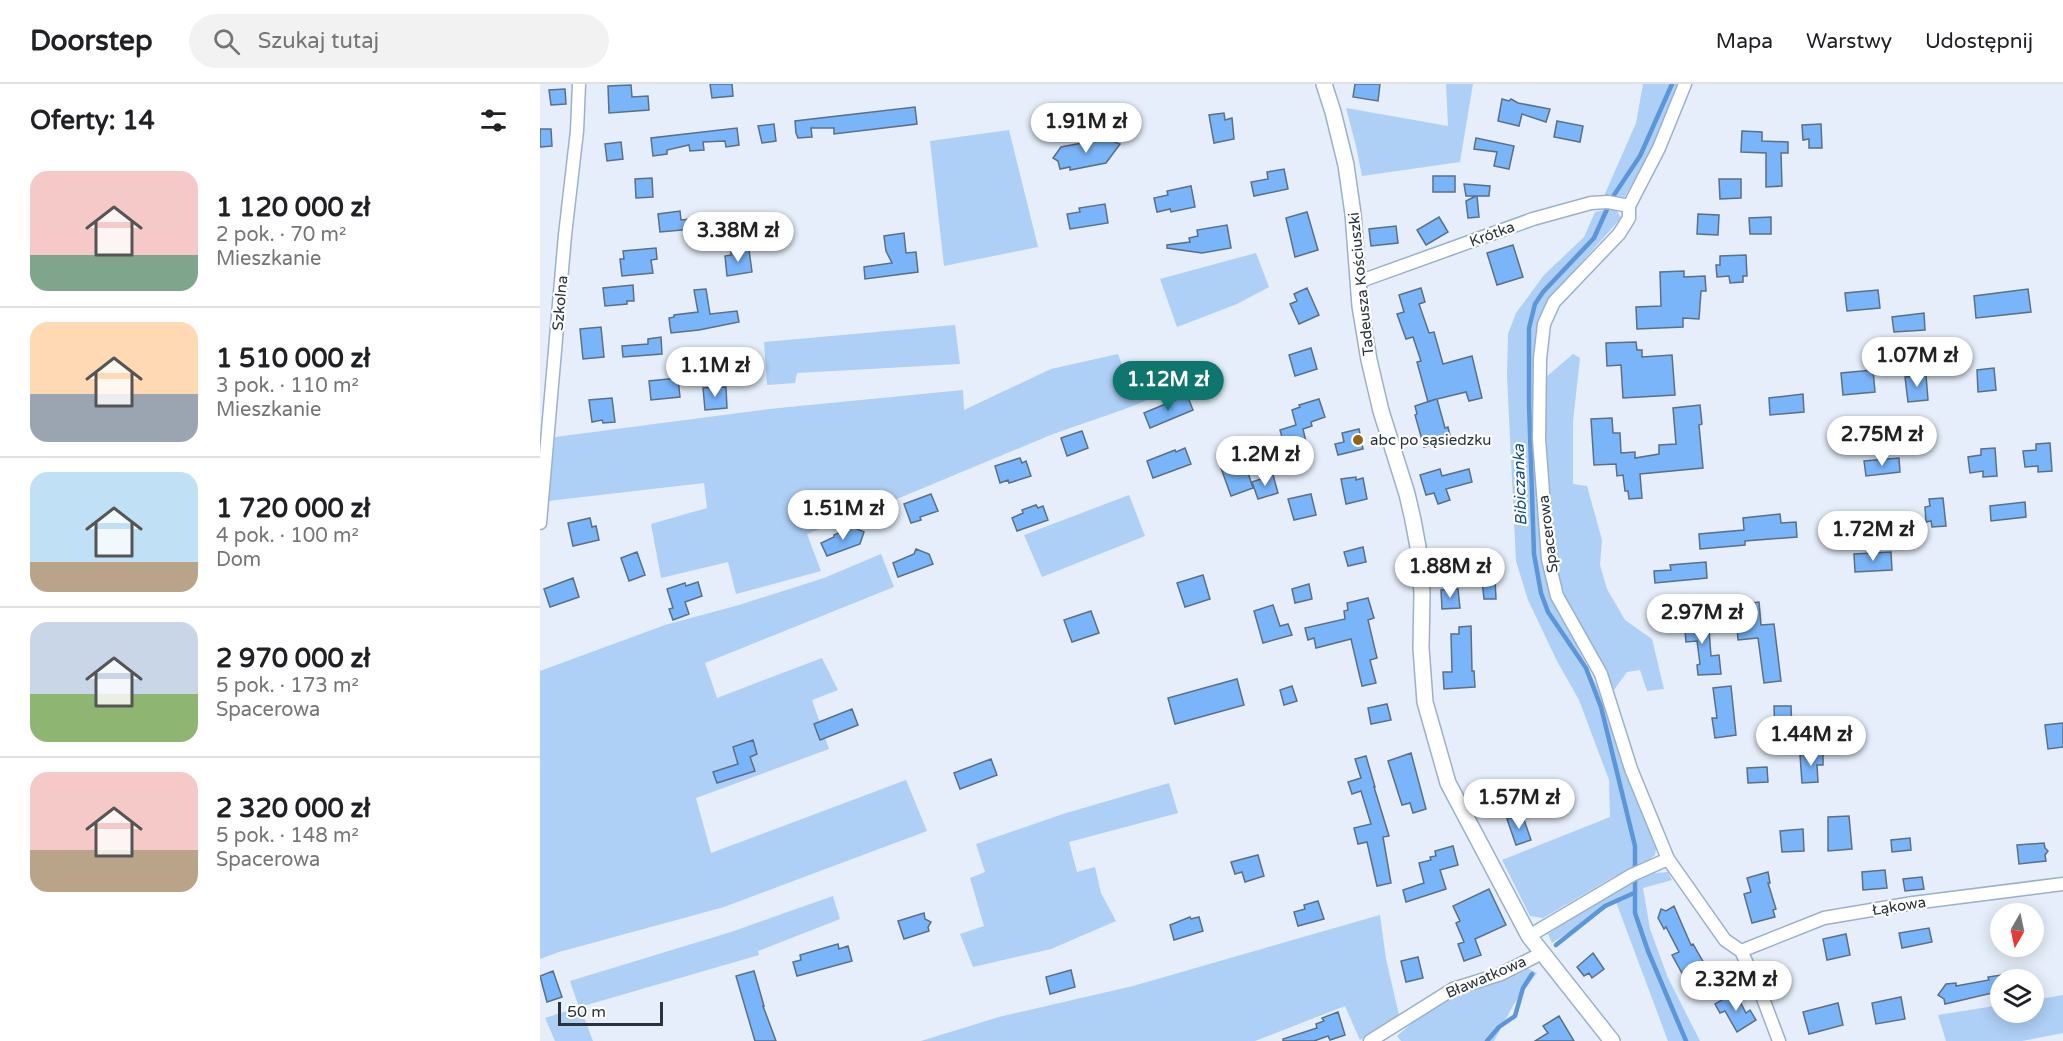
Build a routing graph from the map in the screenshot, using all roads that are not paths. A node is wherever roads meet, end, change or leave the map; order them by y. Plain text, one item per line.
1 (579, 84) edge
2 (1324, 84) edge
3 (1685, 84) edge
4 (1629, 206) junction
5 (1358, 282) junction
6 (540, 523) edge
7 (1668, 859) junction
8 (2063, 885) edge
9 (1529, 936) junction
10 (1741, 951) junction
11 (1542, 953) junction
12 (1370, 1041) edge
13 (1611, 1041) edge
14 (1779, 1041) edge

1 - 6 street, Szkolna
2 - 5 street, Tadeusza Kościuszki
3 - 4 street, Spacerowa
4 - 5 street, Krótka
4 - 7 street, Spacerowa
5 - 9 street, Tadeusza Kościuszki
7 - 9 street, Bławatkowa
7 - 10 street, Spacerowa
8 - 10 street, Łąkowa
9 - 11 street, Tadeusza Kościuszki
10 - 14 street, Spacerowa
11 - 12 street, Bławatkowa
11 - 13 street, Tadeusza Kościuszki

